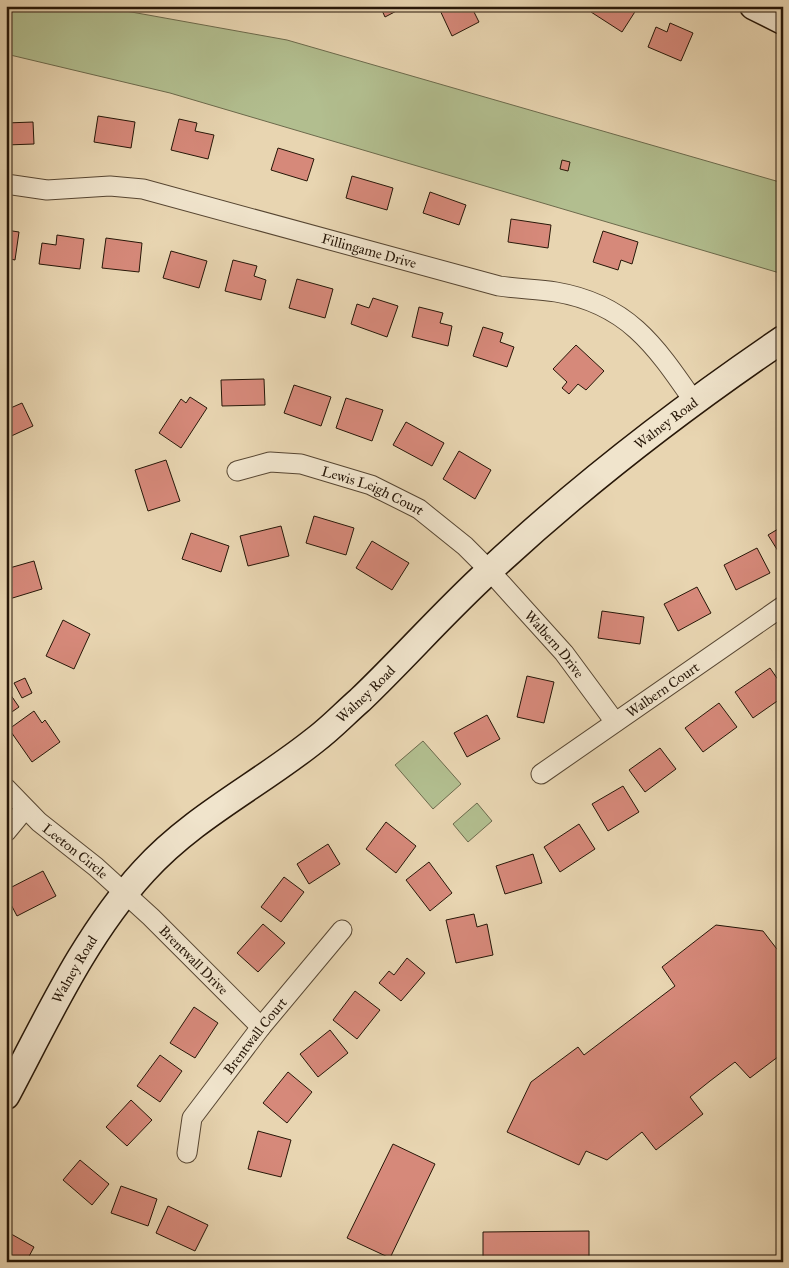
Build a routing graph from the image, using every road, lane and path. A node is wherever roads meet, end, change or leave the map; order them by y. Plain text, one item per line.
1 (753, 6) edge
2 (783, 21) edge
3 (6, 184) edge
4 (783, 339) edge
5 (693, 400) junction
6 (237, 471) dead end
7 (489, 570) junction
8 (783, 606) edge
9 (615, 722) junction
10 (541, 774) dead end
11 (6, 788) edge
12 (25, 810) junction
13 (6, 832) edge
14 (125, 894) junction
15 (342, 930) dead end
16 (261, 1026) junction
17 (6, 1096) edge
18 (187, 1153) dead end

1 - 2 main road
3 - 5 street, Fillingame Drive
4 - 5 main road, Walney Road
5 - 7 main road, Walney Road
6 - 7 street, Lewis Leigh Court
7 - 9 street, Walbern Drive
7 - 14 main road, Walney Road
8 - 9 street, Walbern Court
9 - 10 street, Walbern Court
11 - 12 street, Leeton Circle
12 - 13 street
12 - 14 street, Leeton Circle
14 - 16 street, Brentwall Drive
14 - 17 main road, Walney Road
15 - 16 street, Brentwall Court
16 - 18 street, Brentwall Court

